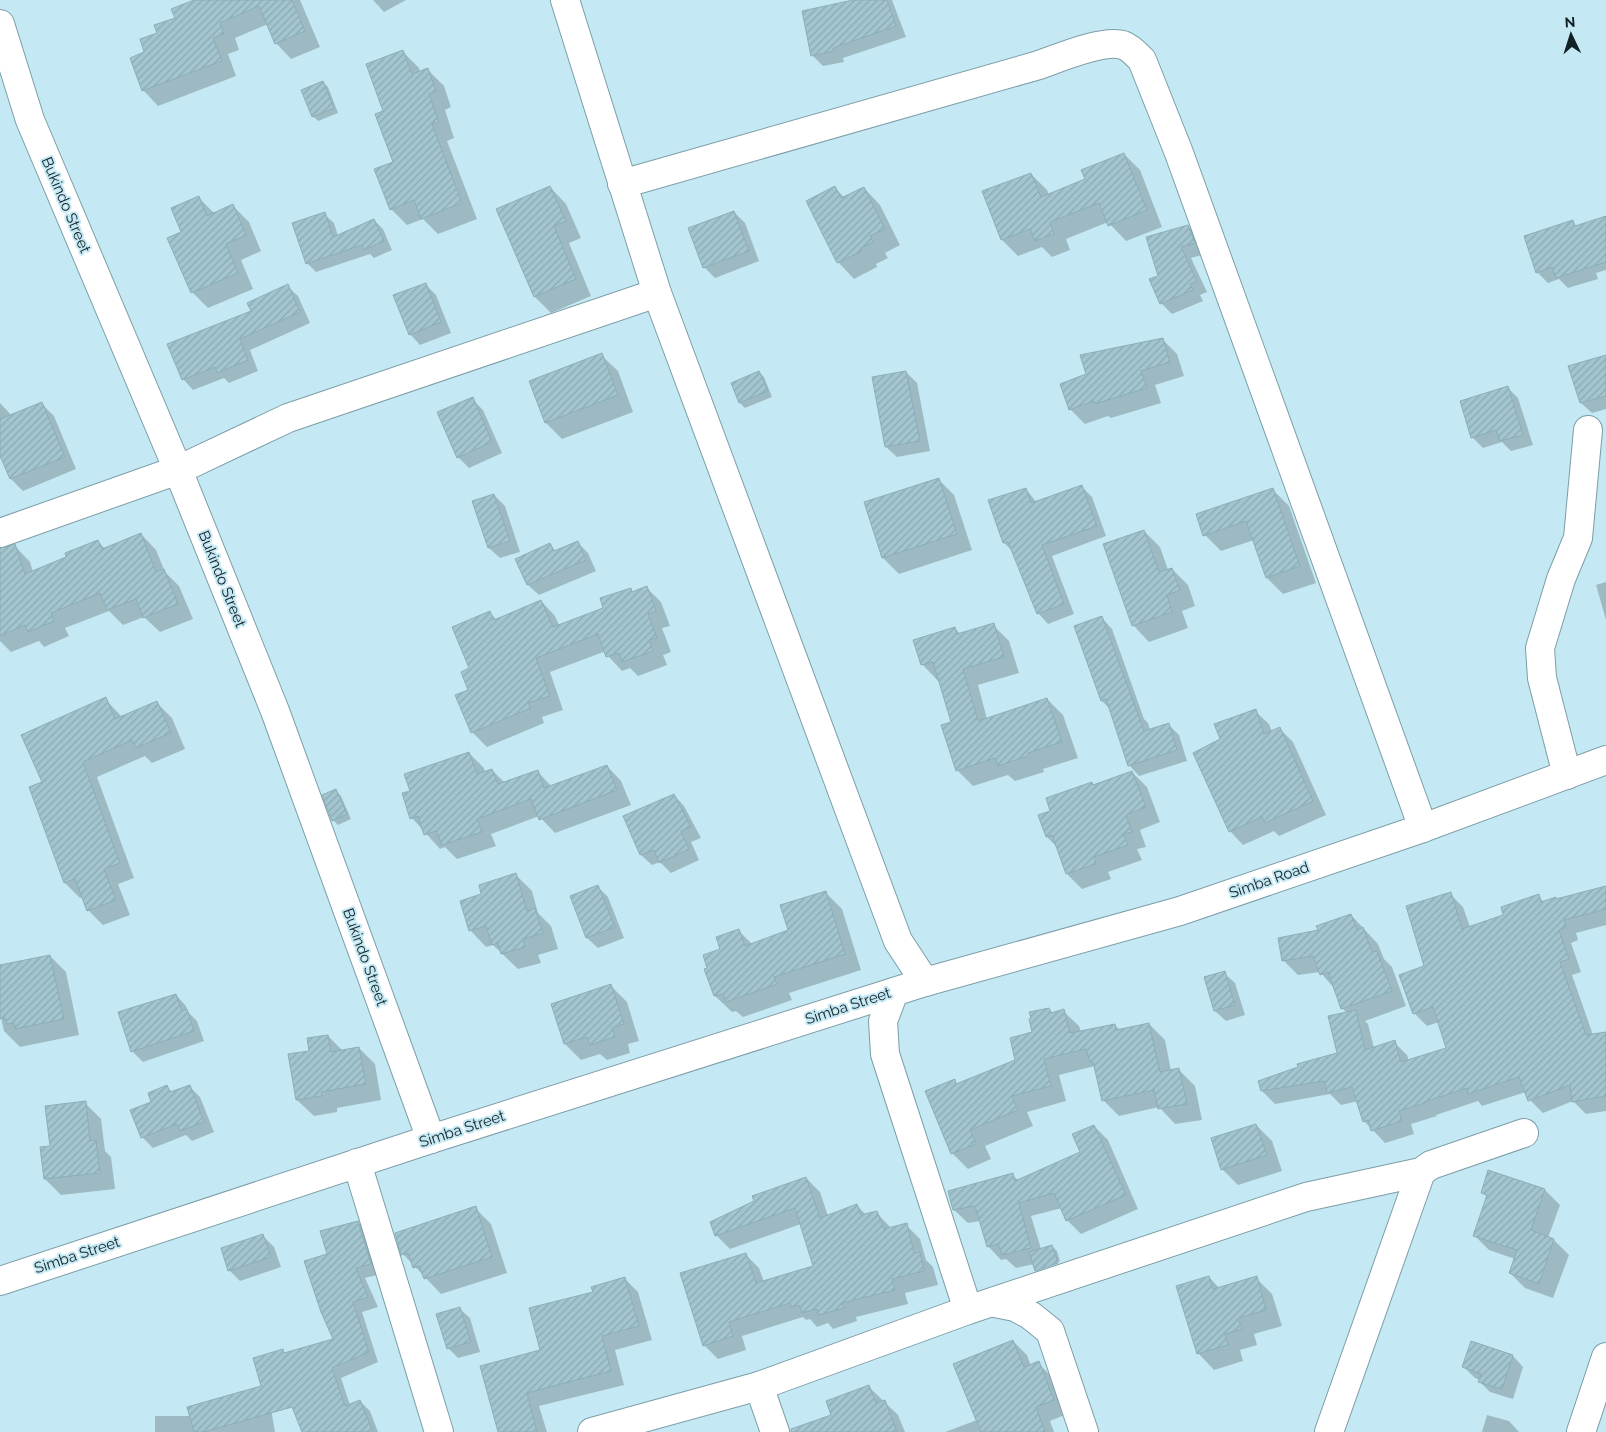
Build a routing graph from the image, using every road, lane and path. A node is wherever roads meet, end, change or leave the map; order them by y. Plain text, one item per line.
1 (565, 0) edge
2 (0, 24) edge
3 (622, 184) junction
4 (657, 294) junction
5 (1588, 430) dead end
6 (178, 470) junction
7 (0, 533) edge
8 (1606, 760) edge
9 (1567, 775) junction
10 (1423, 828) junction
11 (925, 982) junction
12 (894, 992) junction
13 (1524, 1133) dead end
14 (431, 1138) junction
15 (357, 1163) junction
16 (1421, 1172) junction
17 (0, 1281) edge
18 (995, 1302) junction
19 (968, 1310) junction
20 (1606, 1357) edge
21 (759, 1386) junction
22 (439, 1432) edge
23 (592, 1432) edge
24 (775, 1432) edge
25 (1084, 1432) edge
26 (1329, 1432) edge
27 (1581, 1432) edge

1 - 3 street
2 - 6 street, Bukindo Street
3 - 4 street
3 - 10 street
4 - 6 street
4 - 11 street
5 - 9 street
6 - 7 street
6 - 14 street, Bukindo Street
8 - 9 street, Simba Road
9 - 10 street, Simba Road
10 - 11 street, Simba Road
11 - 12 street, Simba Street
12 - 14 street, Simba Street
12 - 19 street
13 - 16 street
14 - 15 street, Simba Street
15 - 17 street, Simba Street
15 - 22 street
16 - 18 street
16 - 26 street
18 - 19 street
18 - 25 street
19 - 21 street
20 - 27 street
21 - 23 street
21 - 24 street

